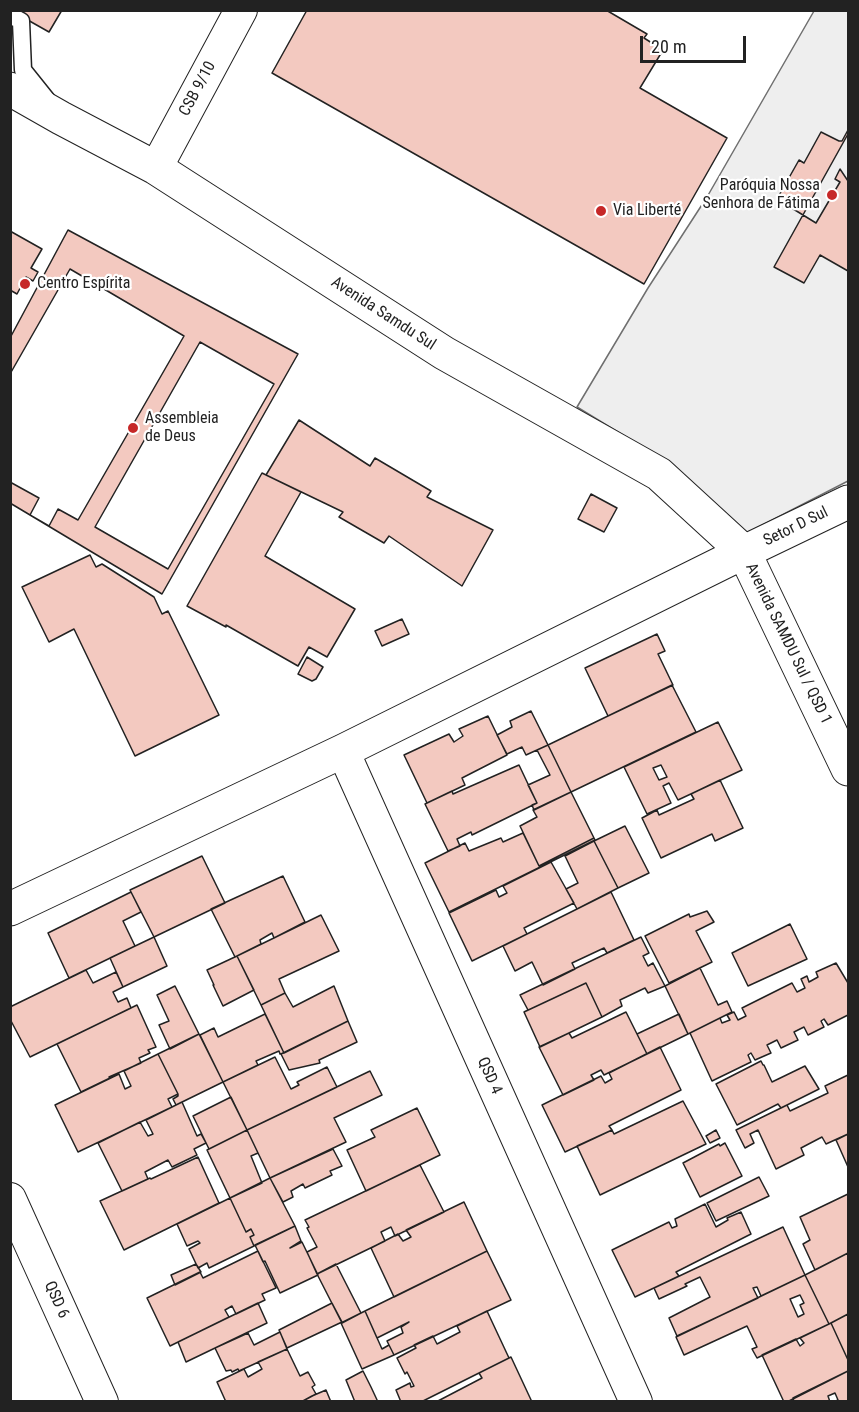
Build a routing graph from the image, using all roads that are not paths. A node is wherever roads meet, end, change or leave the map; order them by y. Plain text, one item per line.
1 (241, 10) edge
2 (10, 15) edge
3 (10, 89) edge
4 (61, 118) junction
5 (156, 168) junction
6 (849, 502) edge
7 (744, 552) junction
8 (343, 751) junction
9 (849, 768) edge
10 (10, 909) edge
11 (10, 1199) edge
12 (102, 1401) edge
13 (636, 1401) edge

1 - 5 street, CSB 9/10
2 - 4 lane
3 - 4 street, Avenida Samdu Sul
4 - 5 street, Avenida Samdu Sul
5 - 7 street, Avenida Samdu Sul
6 - 7 street, Setor D Sul
7 - 8 street, Setor D Sul
7 - 9 street, Avenida SAMDU Sul / QSD 1
8 - 10 street, Setor D Sul
8 - 13 street, QSD 4
11 - 12 street, QSD 6

